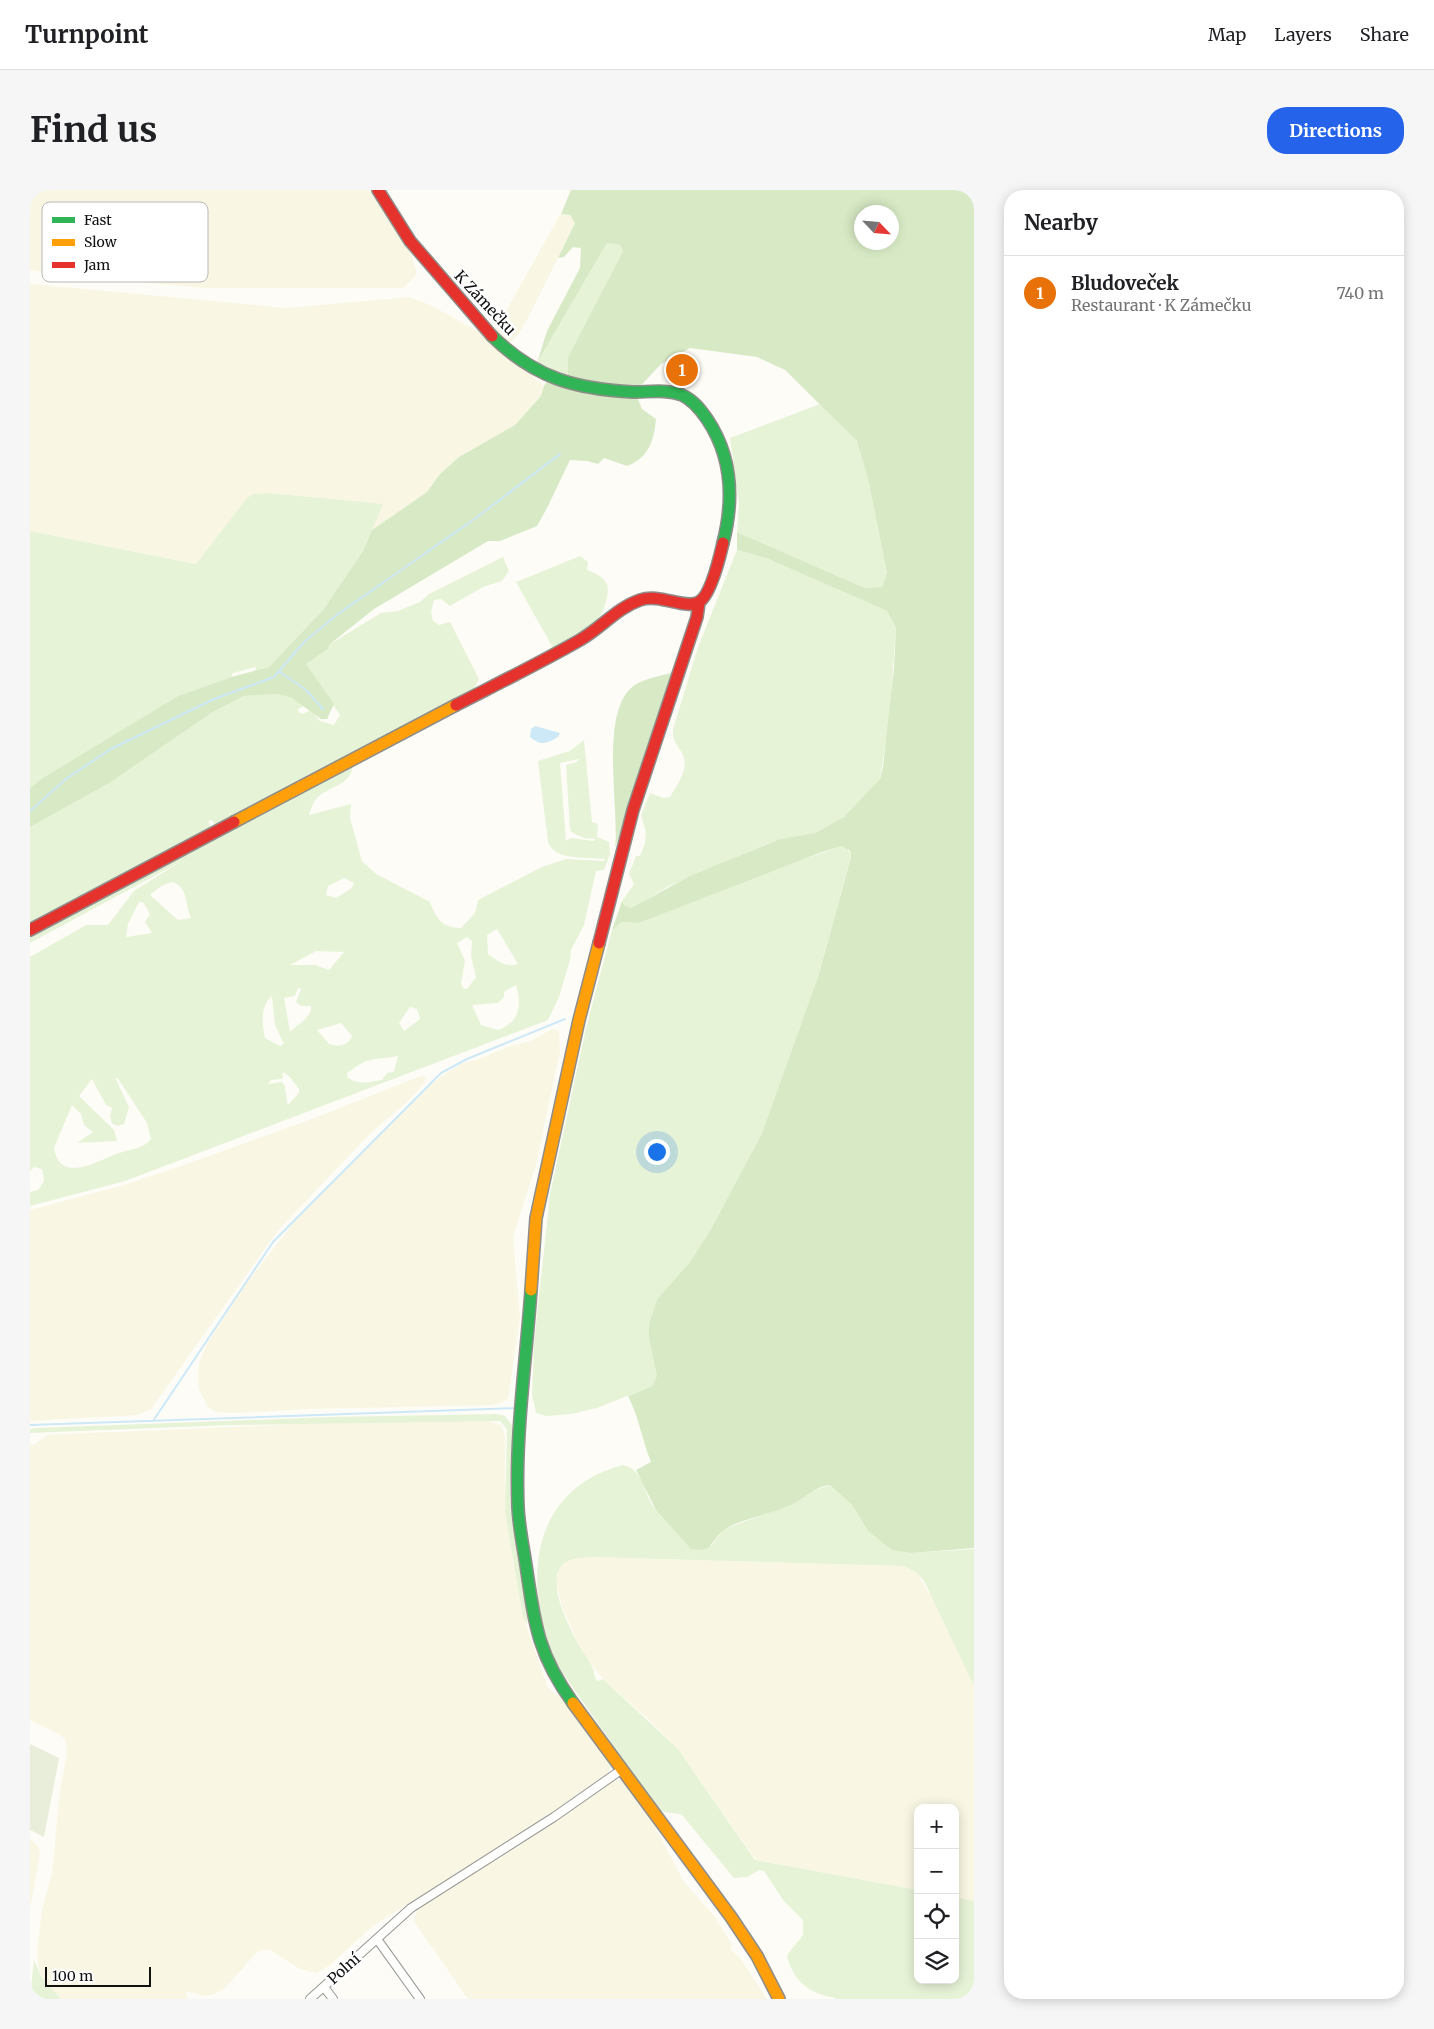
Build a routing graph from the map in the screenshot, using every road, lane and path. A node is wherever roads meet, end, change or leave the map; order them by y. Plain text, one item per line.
1 (378, 190) edge
2 (699, 602) junction
3 (30, 930) edge
4 (620, 1770) junction
5 (377, 1939) junction
6 (324, 1987) junction
7 (310, 1999) edge
8 (333, 1999) edge
9 (420, 1999) edge
10 (779, 1999) edge

1 - 2 street, K Zámečku
2 - 3 street
2 - 4 street
4 - 5 street, Polní
4 - 10 street
5 - 6 street, Polní
5 - 9 street
6 - 7 street, Polní
6 - 8 street

